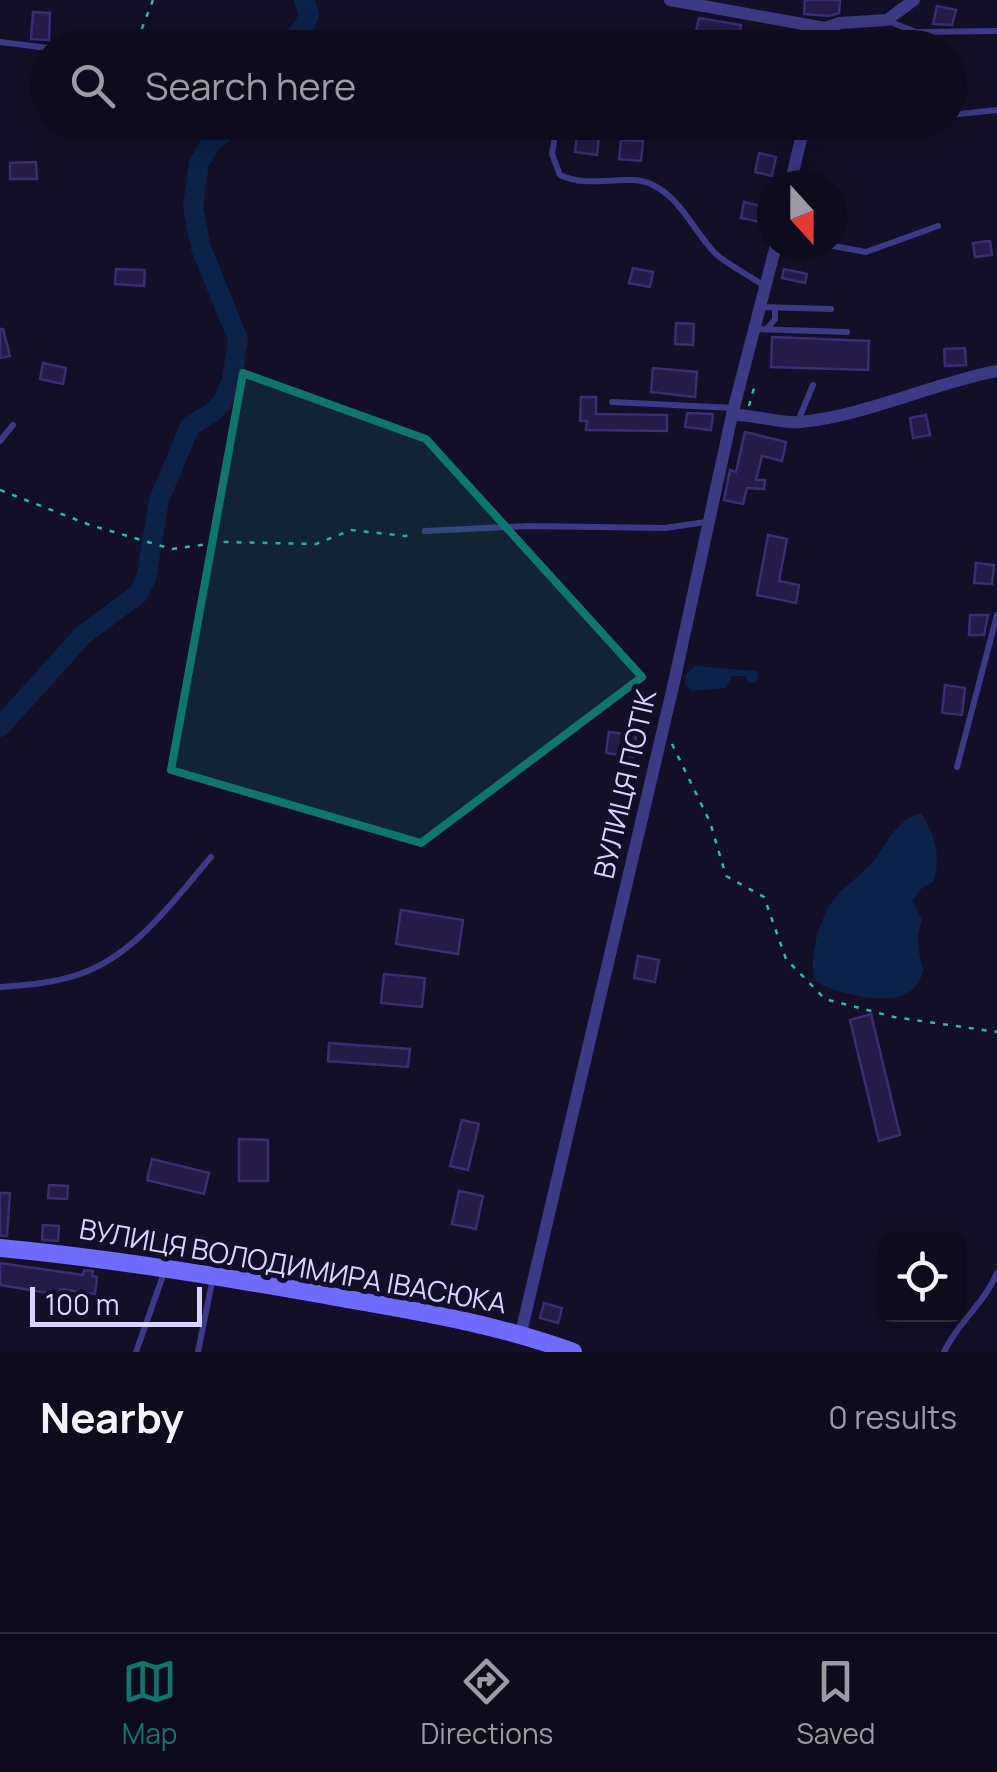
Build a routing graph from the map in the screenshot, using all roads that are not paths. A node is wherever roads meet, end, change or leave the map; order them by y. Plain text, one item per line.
1 (670, 0) edge
2 (914, 0) edge
3 (887, 20) junction
4 (825, 28) joint
5 (911, 30) edge
6 (997, 30) edge
7 (967, 31) edge
8 (0, 42) edge
9 (30, 46) edge
10 (997, 110) edge
11 (967, 113) edge
12 (554, 140) edge
13 (801, 140) edge
14 (794, 170) edge
15 (938, 226) dead end
16 (847, 248) edge
17 (772, 260) edge
18 (764, 286) junction
19 (758, 308) junction
20 (776, 308) junction
21 (831, 309) dead end
22 (759, 330) junction
23 (847, 332) dead end
24 (997, 372) edge
25 (813, 385) dead end
26 (612, 402) dead end
27 (733, 411) junction
28 (798, 422) junction
29 (13, 425) dead end
30 (0, 442) edge
31 (708, 522) junction
32 (426, 530) road end
33 (997, 615) edge
34 (957, 766) dead end
35 (211, 857) dead end
36 (0, 987) edge
37 (0, 1248) edge
38 (166, 1268) junction
39 (997, 1273) edge
40 (214, 1276) junction
41 (521, 1333) junction
42 (136, 1352) edge
43 (198, 1352) edge
44 (572, 1352) edge
45 (944, 1352) edge

1 - 4 street
2 - 3 street
3 - 4 street
3 - 5 lane
6 - 7 lane
8 - 9 lane
10 - 11 lane
12 - 18 lane
13 - 14 street
15 - 16 lane
17 - 18 street, ВУЛИЦЯ ПОТІК
18 - 19 street, ВУЛИЦЯ ПОТІК
19 - 20 lane
19 - 22 street, ВУЛИЦЯ ПОТІК
20 - 21 lane
20 - 22 lane
22 - 23 lane
22 - 27 street, ВУЛИЦЯ ПОТІК
24 - 28 street
25 - 28 lane
26 - 27 lane
27 - 28 street
27 - 31 street, ВУЛИЦЯ ПОТІК
29 - 30 lane
31 - 32 lane
31 - 41 street, ВУЛИЦЯ ПОТІК
33 - 34 lane
35 - 36 lane
37 - 38 street, ВУЛИЦЯ ВОЛОДИМИРА ІВАСЮКА
38 - 40 street, ВУЛИЦЯ ВОЛОДИМИРА ІВАСЮКА
38 - 42 lane
39 - 45 lane
40 - 41 street, ВУЛИЦЯ ВОЛОДИМИРА ІВАСЮКА
40 - 43 lane
41 - 44 street, ВУЛИЦЯ ВОЛОДИМИРА ІВАСЮКА

